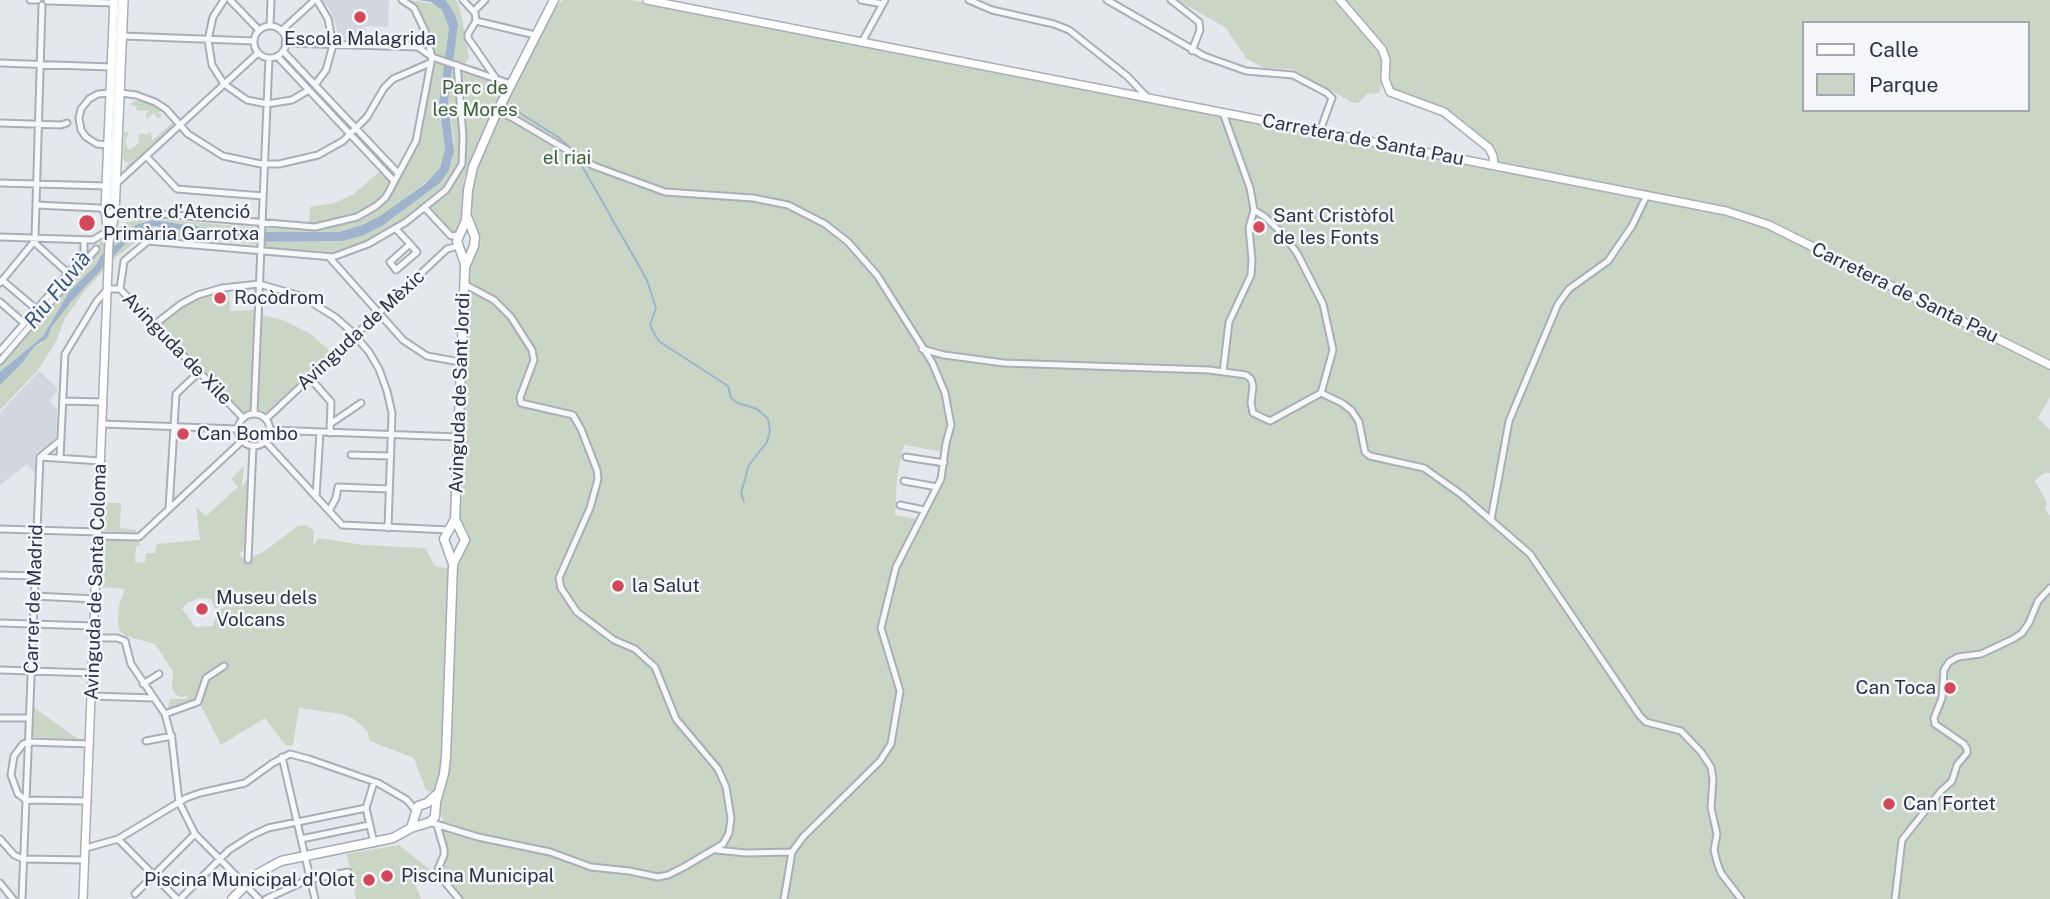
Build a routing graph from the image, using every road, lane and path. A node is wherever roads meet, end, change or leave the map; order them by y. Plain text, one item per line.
1 (30, 0) edge
2 (224, 0) edge
3 (230, 0) edge
4 (271, 0) edge
5 (316, 0) edge
6 (402, 0) edge
7 (463, 0) edge
8 (485, 0) edge
9 (554, 0) edge
10 (561, 0) edge
11 (647, 0) edge
12 (861, 0) edge
13 (969, 0) edge
14 (1107, 0) edge
15 (1171, 0) edge
16 (1340, 0) edge
17 (43, 1) edge
18 (118, 1) edge
19 (884, 2) edge
20 (677, 3) edge
21 (474, 11) junction
22 (545, 14) junction
23 (476, 20) junction
24 (270, 26) junction
25 (259, 30) junction
26 (281, 31) junction
27 (535, 35) junction
28 (123, 36) junction
29 (208, 40) junction
30 (254, 41) junction
31 (862, 42) junction
32 (285, 43) junction
33 (333, 44) junction
34 (283, 51) junction
35 (1192, 51) junction
36 (258, 52) junction
37 (277, 56) junction
38 (269, 58) junction
39 (431, 60) junction
40 (0, 63) edge
41 (41, 65) junction
42 (111, 67) junction
43 (456, 67) junction
44 (495, 78) junction
45 (511, 83) junction
46 (224, 84) junction
47 (315, 85) junction
48 (309, 90) junction
49 (110, 93) junction
50 (121, 93) junction
51 (1148, 98) junction
52 (267, 104) junction
53 (497, 111) junction
54 (1223, 113) junction
55 (73, 122) junction
56 (0, 123) edge
57 (180, 124) junction
58 (39, 125) junction
59 (357, 129) junction
60 (1320, 131) junction
61 (350, 135) junction
62 (108, 145) junction
63 (146, 156) junction
64 (264, 165) junction
65 (1494, 166) junction
66 (398, 173) junction
67 (394, 181) junction
68 (0, 183) edge
69 (117, 183) junction
70 (37, 184) junction
71 (107, 186) junction
72 (1647, 195) junction
73 (263, 196) junction
74 (36, 205) junction
75 (425, 208) junction
76 (109, 210) junction
77 (1254, 210) junction
78 (467, 213) junction
79 (262, 224) junction
80 (396, 229) junction
81 (460, 234) junction
82 (474, 236) junction
83 (0, 237) edge
84 (106, 238) junction
85 (36, 240) junction
86 (85, 240) junction
87 (410, 244) junction
88 (458, 246) junction
89 (474, 246) junction
90 (96, 249) dead end
91 (261, 249) junction
92 (328, 257) junction
93 (465, 267) junction
94 (108, 269) junction
95 (68, 273) junction
96 (121, 273) junction
97 (1, 282) edge
98 (259, 284) junction
99 (464, 284) junction
100 (108, 289) junction
101 (120, 289) junction
102 (0, 302) edge
103 (95, 305) junction
104 (107, 308) junction
105 (36, 309) junction
106 (379, 313) junction
107 (24, 323) junction
108 (154, 324) junction
109 (355, 335) junction
110 (922, 349) junction
111 (0, 351) edge
112 (0, 361) edge
113 (460, 362) junction
114 (2050, 365) edge
115 (199, 372) junction
116 (1223, 372) junction
117 (310, 378) junction
118 (1321, 393) junction
119 (62, 401) junction
120 (103, 402) junction
121 (361, 403) dead end
122 (254, 413) junction
123 (243, 418) junction
124 (266, 419) junction
125 (103, 424) junction
126 (330, 424) junction
127 (174, 426) junction
128 (237, 429) junction
129 (270, 430) junction
130 (320, 432) junction
131 (330, 433) junction
132 (392, 435) junction
133 (458, 437) junction
134 (61, 440) junction
135 (242, 441) junction
136 (265, 441) junction
137 (253, 446) junction
138 (351, 455) dead end
139 (391, 456) junction
140 (40, 457) junction
141 (906, 457) dead end
142 (60, 458) junction
143 (101, 461) junction
144 (944, 463) junction
145 (904, 481) dead end
146 (937, 487) junction
147 (389, 489) junction
148 (316, 497) junction
149 (900, 505) dead end
150 (169, 509) junction
151 (924, 510) junction
152 (329, 511) junction
153 (1491, 520) junction
154 (388, 528) junction
155 (0, 529) edge
156 (37, 530) junction
157 (428, 530) junction
158 (453, 530) junction
159 (98, 534) junction
160 (446, 545) junction
161 (459, 549) junction
162 (248, 560) dead end
163 (453, 564) junction
164 (0, 575) edge
165 (35, 576) junction
166 (2050, 588) edge
167 (34, 596) junction
168 (95, 599) junction
169 (0, 622) edge
170 (33, 624) junction
171 (94, 626) junction
172 (94, 638) junction
173 (224, 666) dead end
174 (0, 670) edge
175 (31, 671) junction
176 (93, 673) junction
177 (159, 674) dead end
178 (144, 684) junction
179 (92, 696) junction
180 (153, 698) junction
181 (165, 714) junction
182 (0, 718) edge
183 (29, 718) junction
184 (172, 736) junction
185 (146, 741) dead end
186 (29, 742) junction
187 (90, 744) junction
188 (282, 757) junction
189 (374, 782) junction
190 (26, 800) junction
191 (88, 801) junction
192 (179, 803) junction
193 (366, 808) junction
194 (433, 808) junction
195 (416, 813) junction
196 (297, 823) junction
197 (430, 823) junction
198 (369, 825) junction
199 (449, 827) junction
200 (411, 828) junction
201 (195, 834) junction
202 (442, 837) junction
203 (0, 839) edge
204 (118, 839) junction
205 (301, 839) junction
206 (373, 843) junction
207 (86, 848) junction
208 (713, 850) junction
209 (792, 852) junction
210 (305, 856) junction
211 (23, 859) junction
212 (220, 859) junction
213 (85, 860) junction
214 (348, 872) dead end
215 (153, 876) junction
216 (310, 879) junction
217 (0, 883) edge
218 (245, 886) junction
219 (7, 892) junction
220 (135, 894) dead end
221 (0, 898) edge
222 (13, 899) edge
223 (22, 899) edge
224 (83, 899) edge
225 (178, 899) edge
226 (232, 899) edge
227 (259, 899) edge
228 (266, 899) edge
229 (315, 899) edge
230 (458, 899) edge
231 (784, 899) edge
232 (1741, 899) edge
233 (1895, 899) edge

1 - 17 street
2 - 29 street
3 - 25 street
4 - 24 street
5 - 26 street
5 - 33 street
6 - 39 street
7 - 21 street
8 - 21 street
9 - 22 main road
10 - 22 main road
11 - 20 main road, Carretera de Santa Pau
12 - 19 street
13 - 51 street
14 - 35 street
15 - 35 street
16 - 65 main road
17 - 18 street
17 - 41 street
18 - 28 main road
18 - 42 main road
18 - 76 street
19 - 31 street
20 - 31 main road, Carretera de Santa Pau
21 - 23 street
22 - 27 main road
23 - 27 street
23 - 44 street
24 - 25 street
24 - 26 street
25 - 30 street
26 - 32 street
27 - 45 main road
28 - 29 street
28 - 50 main road
29 - 30 street
29 - 46 street
30 - 36 street
31 - 51 main road, Carretera de Santa Pau
32 - 33 street
32 - 34 street
33 - 39 street
33 - 47 street
34 - 37 street
34 - 47 street
35 - 60 street
36 - 38 street
36 - 46 street
37 - 38 street
37 - 48 street
38 - 52 street
39 - 43 street
39 - 59 street
39 - 66 street
40 - 41 street
41 - 42 street
41 - 58 street
42 - 49 main road
43 - 44 street
43 - 75 street
44 - 45 street
45 - 53 main road
46 - 52 street
46 - 57 street
47 - 59 street
48 - 52 street
48 - 61 street
49 - 55 street
49 - 62 main road
50 - 57 street
50 - 69 main road
51 - 54 main road, Carretera de Santa Pau
52 - 64 street
53 - 78 main road
53 - 110 street
54 - 60 main road, Carretera de Santa Pau
54 - 77 street
55 - 58 street
55 - 62 street
56 - 58 street
57 - 63 street
57 - 64 street
58 - 70 street
59 - 61 street
59 - 66 street
60 - 65 main road, Carretera de Santa Pau
61 - 64 street
61 - 67 street
62 - 71 main road
63 - 69 street
63 - 73 street
64 - 73 street
65 - 72 main road, Carretera de Santa Pau
66 - 67 street
67 - 79 street
68 - 70 street
69 - 76 main road
70 - 71 street
70 - 74 street
71 - 76 main road
72 - 114 main road, Carretera de Santa Pau
72 - 153 street
73 - 79 street
74 - 76 street
74 - 85 street
75 - 80 street
75 - 81 street
76 - 79 street
76 - 84 main road
76 - 84 main road
77 - 116 street
77 - 118 street
78 - 81 main road
78 - 82 main road
79 - 91 street
80 - 87 street
80 - 92 street
81 - 82 main road
81 - 88 main road
82 - 89 main road
83 - 85 street
84 - 86 street
84 - 94 main road, Avinguda de Santa Coloma
85 - 86 street
85 - 95 street
85 - 97 street
86 - 95 street
87 - 87 street
88 - 89 main road
88 - 93 main road, Avinguda de Sant Jordi
88 - 106 street, Avinguda de Mèxic
89 - 93 main road, Avinguda de Sant Jordi
90 - 112 street
91 - 92 street
91 - 96 street
91 - 98 street
92 - 106 street
93 - 99 main road, Avinguda de Sant Jordi
94 - 96 street
94 - 100 main road, Avinguda de Santa Coloma
95 - 105 street
96 - 101 street
97 - 105 street
98 - 108 street
98 - 109 street
98 - 122 street
99 - 113 main road, Avinguda de Sant Jordi
99 - 208 street
100 - 101 street, Avinguda de Xile
100 - 103 street
100 - 104 main road, Avinguda de Santa Coloma
101 - 108 street, Avinguda de Xile
102 - 107 street
103 - 104 street
103 - 119 street
104 - 120 main road, Avinguda de Santa Coloma
105 - 107 street
106 - 109 street, Avinguda de Mèxic
106 - 113 street
107 - 111 street
108 - 115 street, Avinguda de Xile
109 - 117 street, Avinguda de Mèxic
109 - 132 street
110 - 116 street
110 - 144 street
113 - 133 main road, Avinguda de Sant Jordi
115 - 123 street, Avinguda de Xile
115 - 127 street
116 - 118 street
117 - 124 street, Avinguda de Mèxic
117 - 126 street
118 - 153 street
119 - 120 street
119 - 134 street
120 - 125 main road, Avinguda de Santa Coloma
121 - 126 street
122 - 123 street
122 - 124 street
123 - 128 street
124 - 129 street
125 - 127 street
125 - 143 main road, Avinguda de Santa Coloma
126 - 131 street
127 - 128 street
127 - 150 street
128 - 135 street
129 - 130 street
129 - 136 street
130 - 131 street
130 - 148 street
131 - 132 street
132 - 133 street
132 - 139 street
133 - 158 main road, Avinguda de Sant Jordi
134 - 140 street
134 - 142 street
135 - 137 street
135 - 150 street
136 - 137 street
136 - 148 street
137 - 162 street
138 - 139 street
139 - 147 street
140 - 142 street
140 - 156 street, Carrer de Madrid
141 - 144 street
142 - 143 street
143 - 159 main road, Avinguda de Santa Coloma
144 - 146 street
145 - 146 street
146 - 151 street
147 - 152 street
147 - 154 street
148 - 152 street
149 - 151 street
150 - 159 street
151 - 209 street
152 - 154 street
153 - 232 street
154 - 157 street
155 - 156 street
156 - 159 street
156 - 165 street, Carrer de Madrid
157 - 158 street
157 - 160 street
158 - 160 main road
158 - 161 main road
159 - 168 main road, Avinguda de Santa Coloma
160 - 161 main road
160 - 163 main road
161 - 163 main road
163 - 194 main road
164 - 165 street
165 - 167 street, Carrer de Madrid
166 - 233 street
167 - 168 street
167 - 170 street, Carrer de Madrid
168 - 171 main road, Avinguda de Santa Coloma
169 - 170 street
170 - 171 street
170 - 175 street, Carrer de Madrid
171 - 172 main road, Avinguda de Santa Coloma
172 - 176 main road, Avinguda de Santa Coloma
172 - 178 street
173 - 181 street
174 - 175 street
175 - 176 street
175 - 183 street, Carrer de Madrid
176 - 179 main road, Avinguda de Santa Coloma
177 - 178 street
178 - 180 street
179 - 180 street
179 - 187 main road, Avinguda de Santa Coloma
180 - 181 street
181 - 184 street
182 - 183 street
183 - 186 street, Carrer de Madrid
184 - 185 street
184 - 192 street
186 - 187 street
186 - 190 street, Carrer de Madrid
186 - 190 street, Carrer de Madrid
187 - 191 main road, Avinguda de Santa Coloma
188 - 189 street
188 - 192 street
188 - 196 street
189 - 193 street
189 - 195 street
190 - 191 street
190 - 211 street, Carrer de Madrid
191 - 207 main road, Avinguda de Santa Coloma
192 - 201 street
192 - 204 street
193 - 196 street
193 - 198 street
194 - 195 main road
194 - 197 main road
194 - 199 street
195 - 197 main road
195 - 200 main road
196 - 205 street
196 - 212 street
197 - 199 street
197 - 200 main road
197 - 202 street
198 - 205 street
198 - 206 street
199 - 202 street
199 - 208 street
200 - 206 main road
201 - 212 street
201 - 215 street
202 - 230 street
203 - 211 street
204 - 207 street
204 - 215 street
205 - 210 street
206 - 210 main road
207 - 213 main road, Avinguda de Santa Coloma
208 - 209 street
209 - 231 street
210 - 216 street
210 - 218 main road
211 - 213 street
211 - 223 street, Carrer de Madrid
212 - 218 street
212 - 225 street
213 - 224 main road, Avinguda de Santa Coloma
214 - 216 street
215 - 220 street
215 - 225 street
216 - 228 street
216 - 229 street
217 - 219 street
218 - 226 main road
218 - 227 street
219 - 221 street
219 - 222 street

